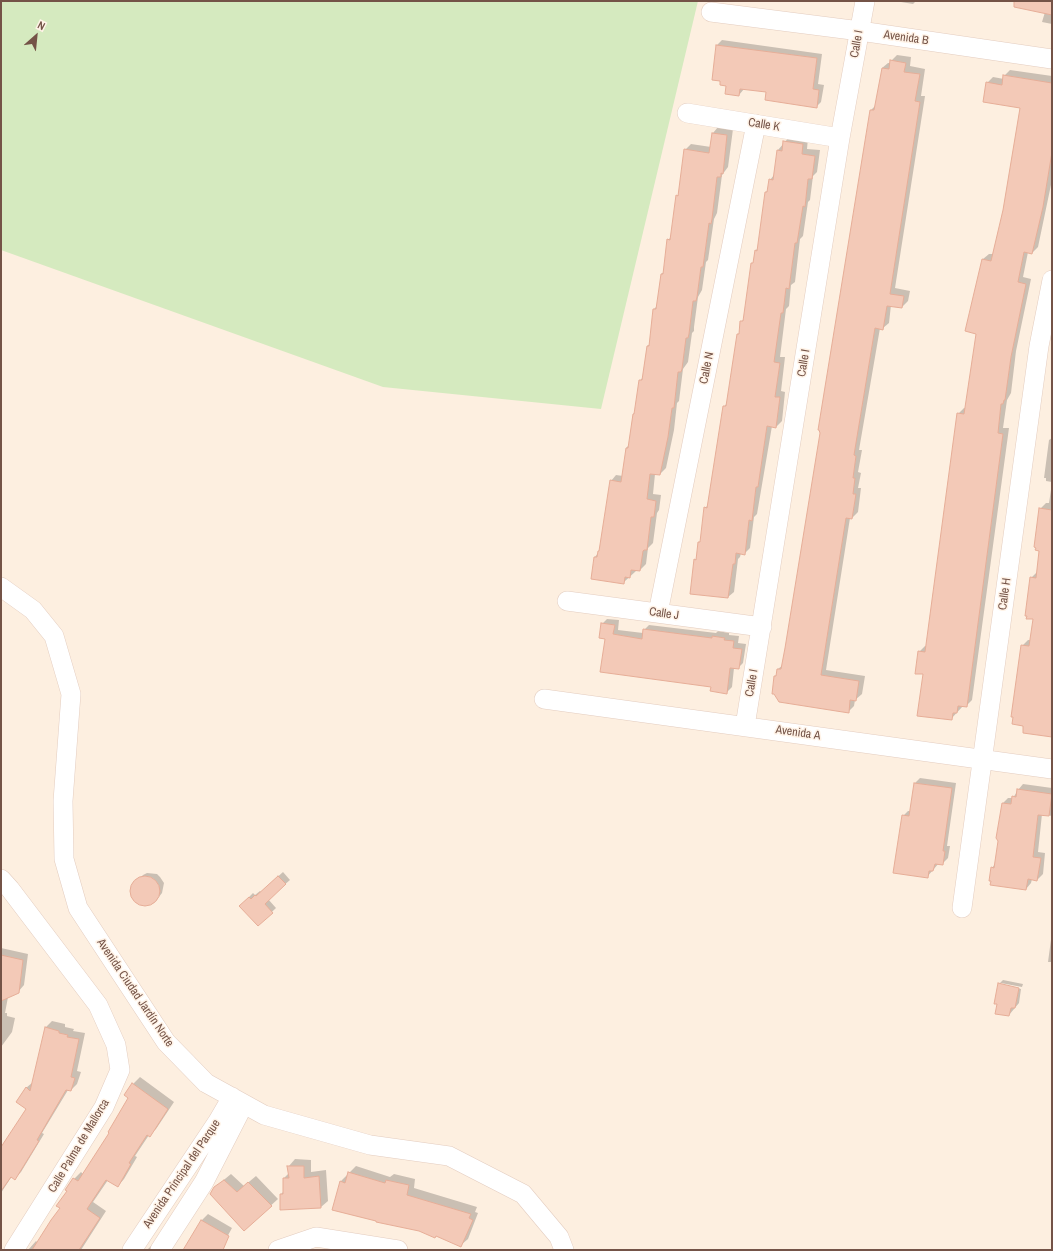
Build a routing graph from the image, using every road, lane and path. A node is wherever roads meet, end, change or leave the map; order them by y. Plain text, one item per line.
1 (865, 1) edge
2 (711, 12) dead end
3 (860, 31) junction
4 (1052, 59) edge
5 (687, 113) dead end
6 (756, 124) junction
7 (840, 138) junction
8 (1052, 280) edge
9 (1, 587) edge
10 (567, 601) dead end
11 (658, 613) junction
12 (762, 627) junction
13 (544, 699) dead end
14 (744, 726) junction
15 (982, 759) junction
16 (1052, 769) edge
17 (1, 879) edge
18 (962, 908) dead end
19 (238, 1101) junction
20 (14, 1250) edge
21 (132, 1250) edge
22 (160, 1250) edge
23 (278, 1250) edge
24 (398, 1250) edge
25 (564, 1250) edge

1 - 3 street, Calle I
2 - 3 street, Avenida B
3 - 4 street, Avenida B
3 - 7 street, Calle I
5 - 6 street, Calle K
6 - 7 street, Calle K
6 - 11 street, Calle N
7 - 12 street, Calle I
8 - 15 street, Calle H
9 - 19 street, Avenida Ciudad Jardín Norte
10 - 11 street, Calle J
11 - 12 street, Calle J
12 - 14 street, Calle I
13 - 14 street, Avenida A
14 - 15 street, Avenida A
15 - 16 street, Avenida A
15 - 18 street, Calle H
17 - 20 street, Calle Palma de Mallorca
19 - 21 street, Avenida Principal del Parque
19 - 22 street, Avenida Principal del Parque
19 - 25 street, Avenida Ciudad Jardín Norte
23 - 24 street

